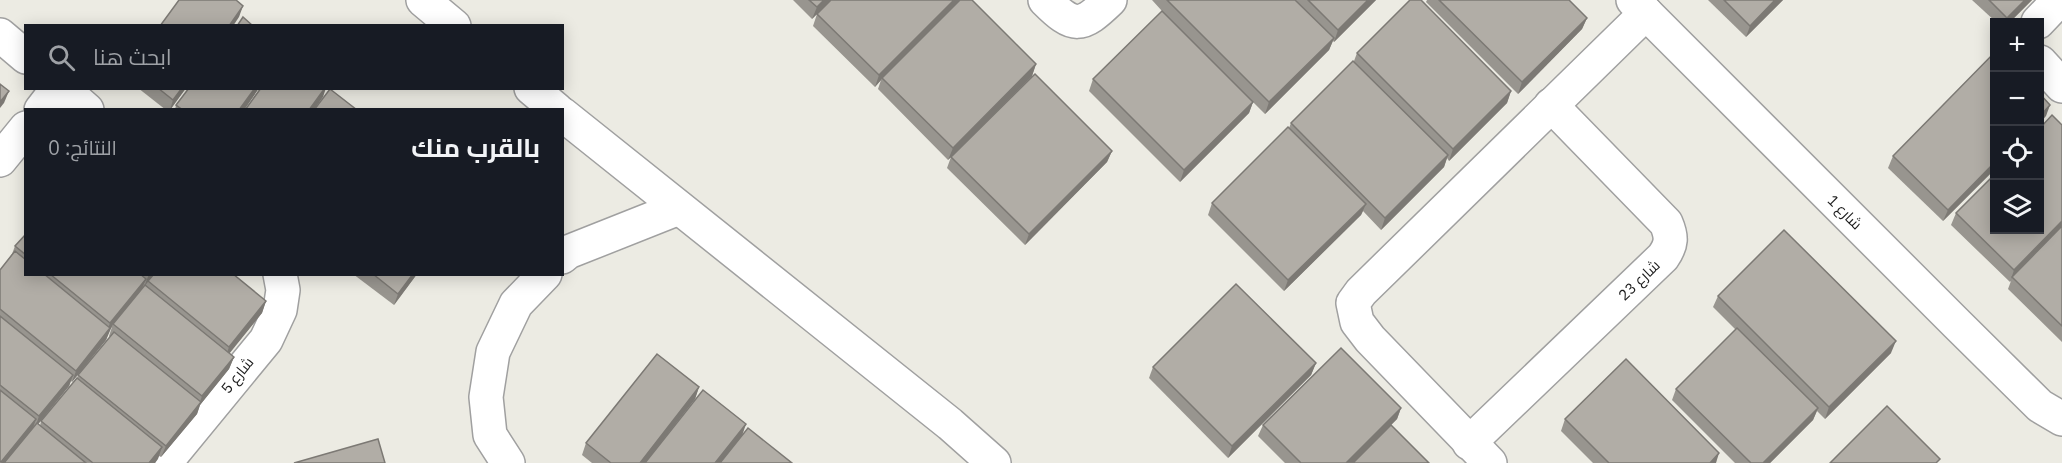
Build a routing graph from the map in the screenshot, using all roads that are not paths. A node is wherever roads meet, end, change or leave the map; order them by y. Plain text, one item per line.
1 (423, 0) edge
2 (1045, 0) edge
3 (1110, 0) edge
4 (2059, 0) edge
5 (1639, 7) edge
6 (2042, 18) edge
7 (452, 24) edge
8 (0, 35) edge
9 (24, 55) edge
10 (2044, 66) edge
11 (2062, 86) edge
12 (56, 90) edge
13 (64, 90) edge
14 (533, 90) edge
15 (1551, 105) junction
16 (43, 108) edge
17 (85, 108) edge
18 (556, 108) edge
19 (564, 116) edge
20 (24, 130) edge
21 (0, 160) edge
22 (679, 208) junction
23 (564, 255) edge
24 (280, 276) edge
25 (543, 276) edge
26 (2062, 419) edge
27 (1480, 453) edge
28 (165, 463) edge
29 (508, 463) edge
30 (994, 463) edge

1 - 7 street
2 - 3 street
4 - 6 street
5 - 15 street, شارع 23
5 - 26 street, شارع 1
8 - 9 street
10 - 11 street
12 - 16 street
13 - 17 street
14 - 18 street
15 - 27 street, شارع 23
15 - 27 street, شارع 23
19 - 22 street
20 - 21 street
22 - 23 street
22 - 30 street
24 - 28 street, شارع 5
25 - 29 street

